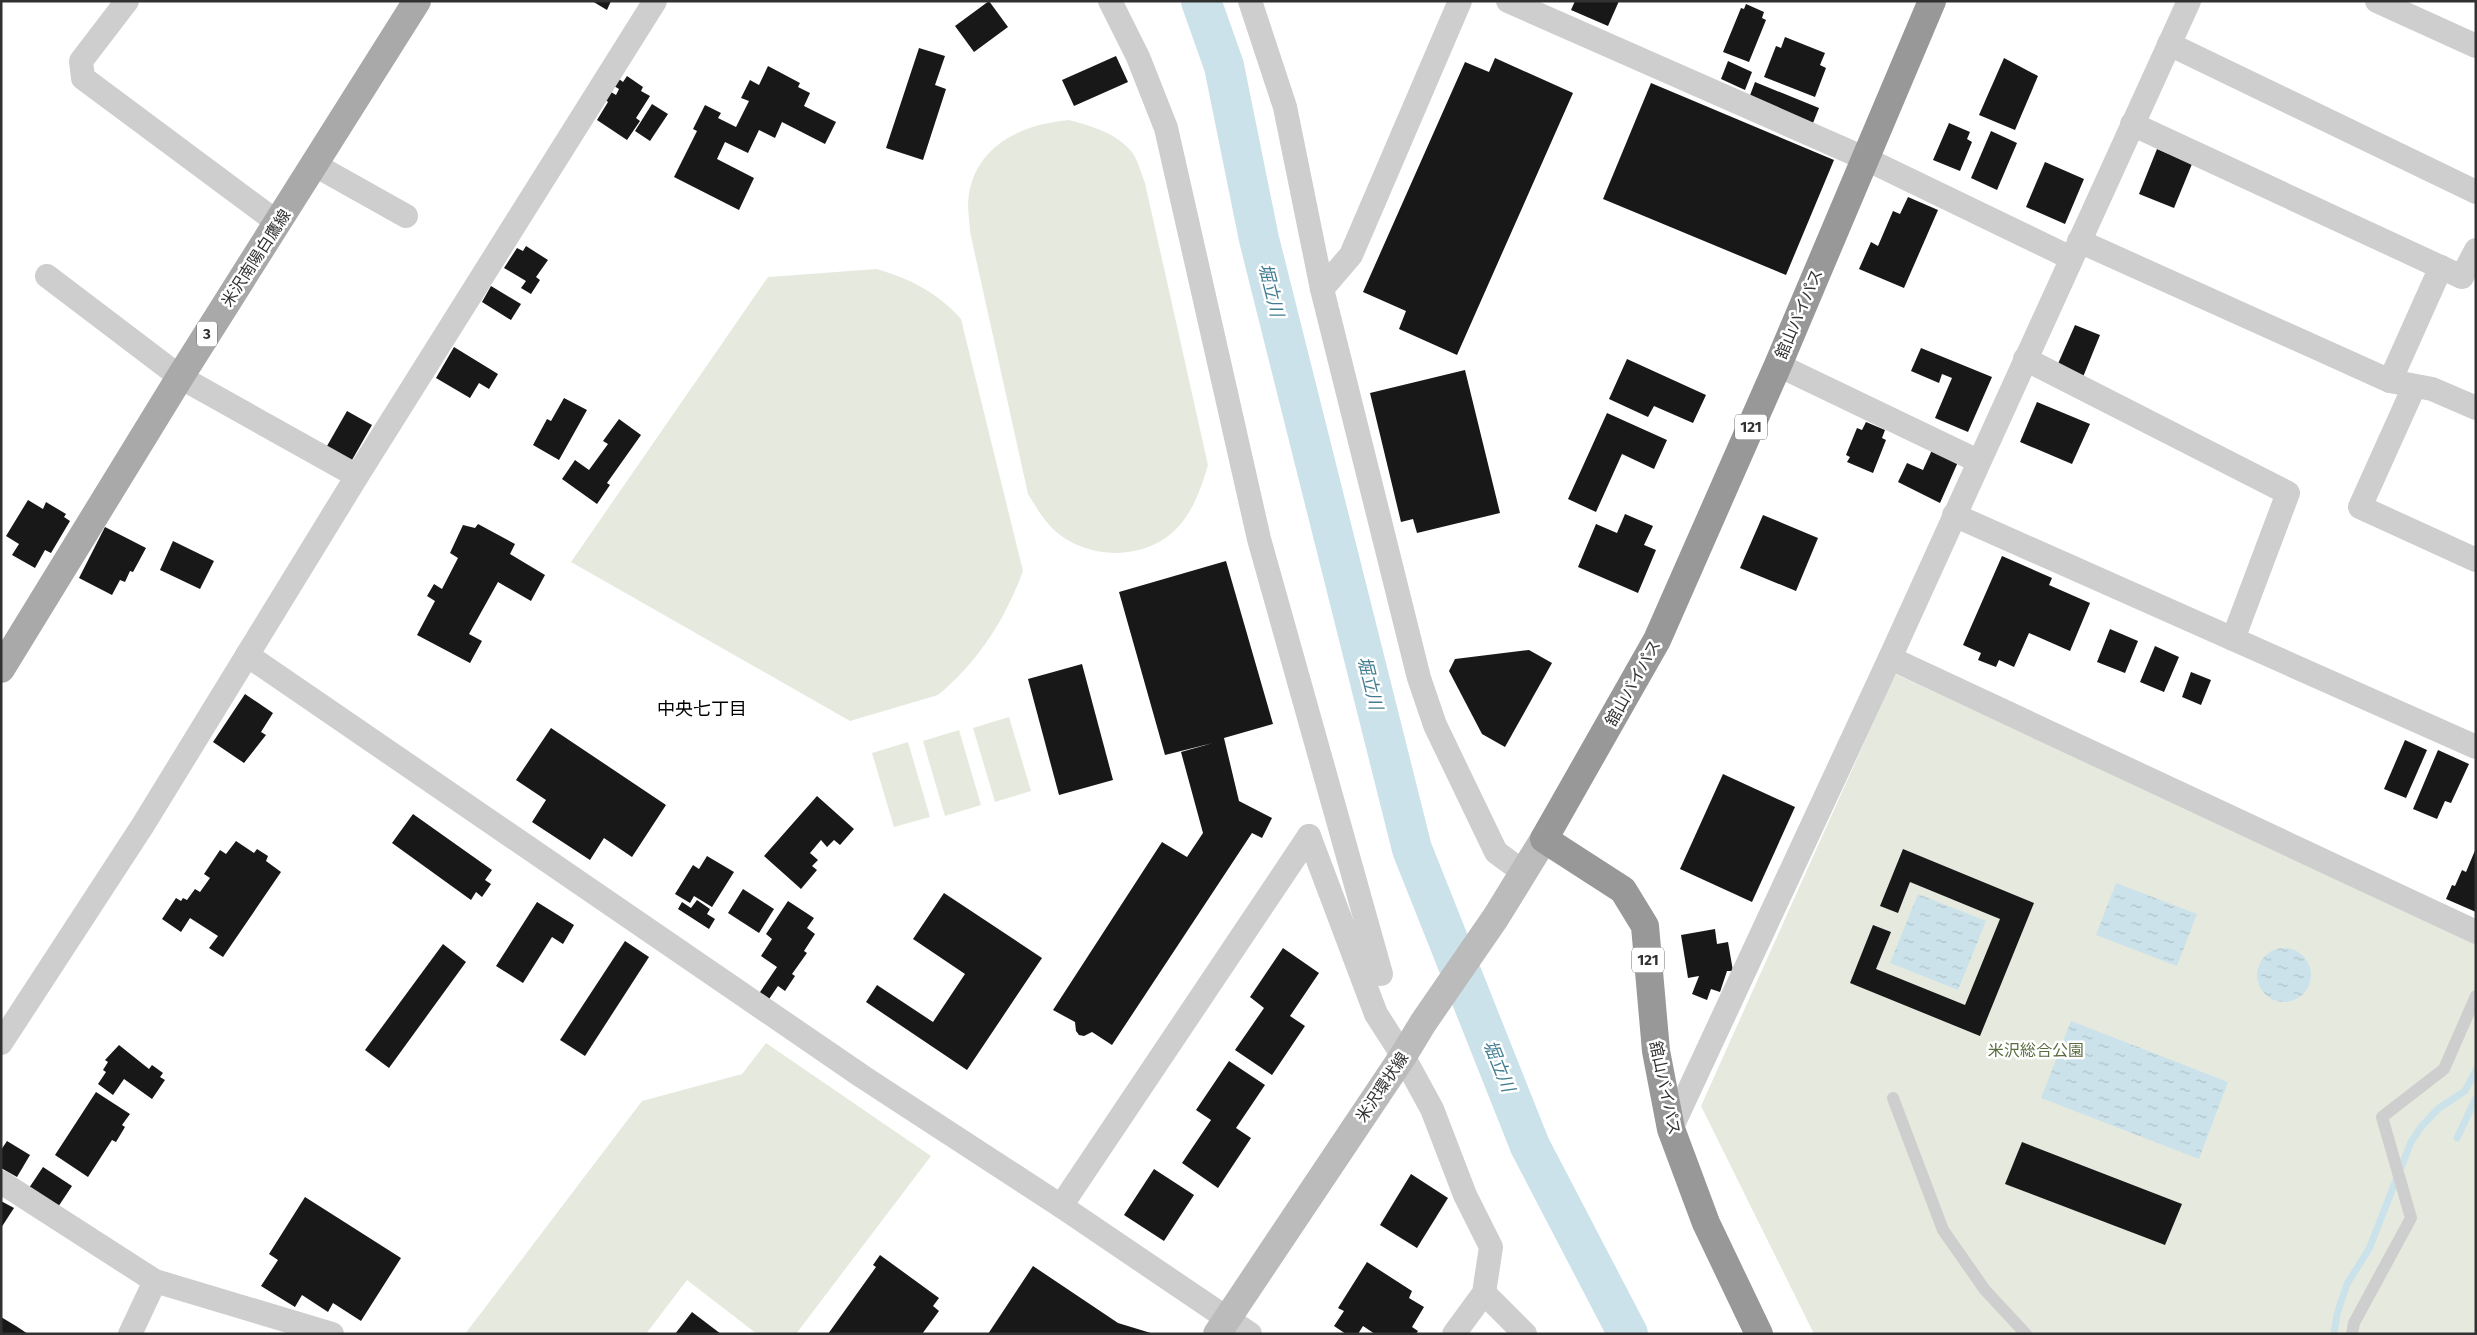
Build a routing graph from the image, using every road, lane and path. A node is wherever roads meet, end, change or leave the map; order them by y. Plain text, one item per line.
1 (417, 1) edge
2 (655, 1) edge
3 (1110, 1) edge
4 (1250, 1) edge
5 (1460, 1) edge
6 (1508, 1) edge
7 (1932, 1) edge
8 (2189, 1) edge
9 (2377, 1) edge
10 (122, 3) edge
11 (2169, 44) junction
12 (2476, 46) edge
13 (2132, 124) junction
14 (1864, 158) junction
15 (315, 165) junction
16 (2476, 192) edge
17 (406, 216) dead end
18 (278, 223) junction
19 (2075, 249) junction
20 (2476, 250) edge
21 (2441, 267) junction
22 (47, 276) dead end
23 (1322, 289) junction
24 (2025, 360) junction
25 (1778, 365) junction
26 (180, 376) junction
27 (2390, 381) junction
28 (2414, 387) junction
29 (2476, 408) edge
30 (1978, 461) junction
31 (357, 476) junction
32 (1954, 515) junction
33 (2476, 560) edge
34 (2233, 639) junction
35 (247, 655) junction
36 (1890, 658) junction
37 (1, 669) edge
38 (2476, 747) edge
39 (1544, 839) junction
40 (1523, 872) junction
41 (2476, 932) edge
42 (1381, 974) dead end
43 (2476, 996) edge
44 (1, 1044) edge
45 (1403, 1056) junction
46 (1893, 1098) dead end
47 (1672, 1129) junction
48 (1, 1182) edge
49 (1061, 1206) junction
50 (155, 1281) junction
51 (1484, 1293) junction
52 (1222, 1326) edge
53 (130, 1334) edge
54 (332, 1334) edge
55 (1250, 1334) edge
56 (1454, 1334) edge
57 (1525, 1334) edge
58 (1759, 1334) edge
59 (2026, 1334) edge
60 (2352, 1334) edge

1 - 15 main road, 米沢南陽白鷹線 / 3
2 - 31 street
3 - 42 street
4 - 23 street
5 - 23 street
6 - 14 street
7 - 14 highway, 舘山バイパス / 121
8 - 11 street
9 - 12 street
10 - 18 street
11 - 13 street
11 - 16 street
13 - 19 street
13 - 21 street
14 - 19 street
14 - 25 highway, 舘山バイパス / 121
15 - 17 street
15 - 18 main road, 米沢南陽白鷹線 / 3
18 - 26 main road, 米沢南陽白鷹線 / 3
19 - 24 street
19 - 27 street
20 - 21 street
21 - 27 street
22 - 26 street
23 - 40 street
24 - 30 street
24 - 34 street
25 - 30 street
25 - 39 highway, 舘山バイパス / 121
26 - 31 street
26 - 37 main road, 米沢南陽白鷹線 / 3
27 - 28 street
28 - 29 street
28 - 33 street
30 - 32 street
31 - 35 street
32 - 34 street
32 - 36 street
34 - 38 street
35 - 44 street
35 - 49 street
36 - 41 street
36 - 47 street
39 - 40 main road, 米沢環状線
39 - 47 highway, 舘山バイパス / 121
40 - 45 main road, 米沢環状線
43 - 60 lane
45 - 49 street
45 - 51 street
45 - 52 main road, 米沢環状線
46 - 59 lane
47 - 58 highway, 舘山バイパス / 121
48 - 50 street
49 - 52 street
50 - 53 street
50 - 54 street
51 - 56 street
51 - 57 street
52 - 55 street

